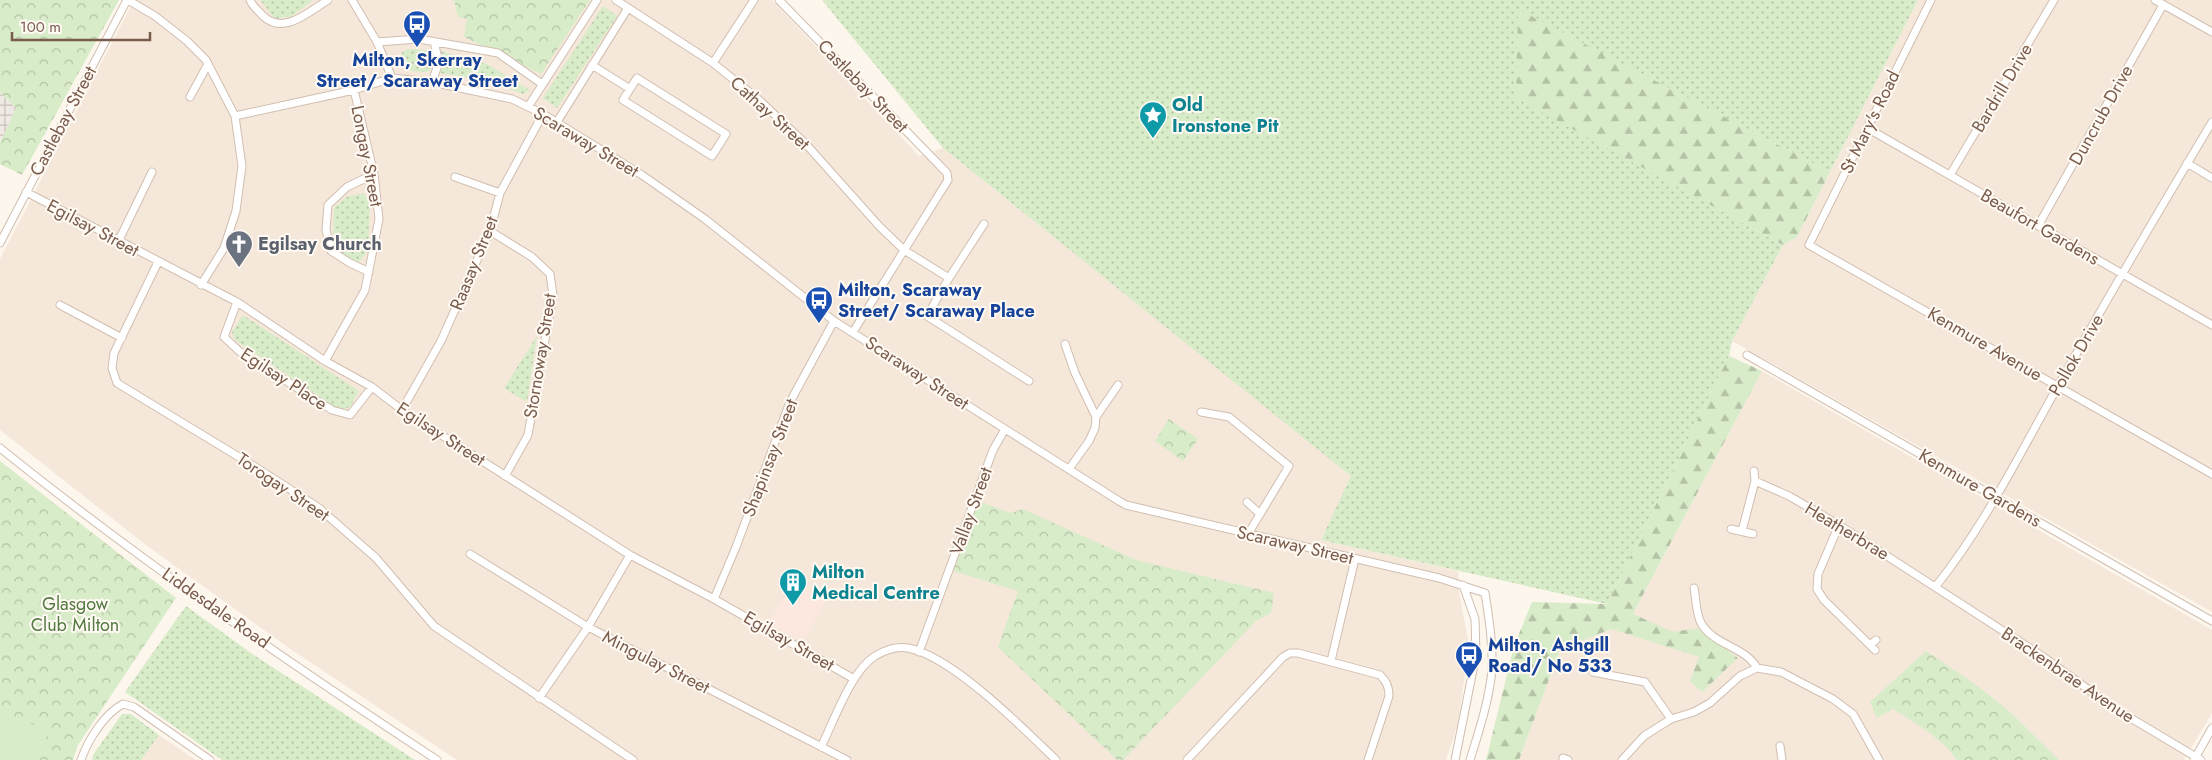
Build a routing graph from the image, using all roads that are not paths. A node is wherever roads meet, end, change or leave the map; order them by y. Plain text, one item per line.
1 (128, 0) edge
2 (250, 0) edge
3 (328, 0) edge
4 (352, 0) edge
5 (597, 0) edge
6 (616, 0) edge
7 (754, 0) edge
8 (779, 0) edge
9 (1931, 0) edge
10 (2054, 0) edge
11 (2155, 0) edge
12 (2163, 5) junction
13 (628, 8) junction
14 (2212, 32) edge
15 (377, 42) junction
16 (434, 42) junction
17 (713, 63) junction
18 (208, 64) junction
19 (592, 65) junction
20 (392, 78) junction
21 (432, 82) junction
22 (542, 84) junction
23 (630, 89) junction
24 (354, 90) junction
25 (190, 97) dead end
26 (528, 107) junction
27 (543, 114) junction
28 (235, 116) junction
29 (556, 122) junction
30 (2212, 122) edge
31 (1867, 128) junction
32 (2187, 163) junction
33 (152, 172) dead end
34 (374, 174) junction
35 (1950, 175) junction
36 (456, 177) dead end
37 (2212, 178) edge
38 (26, 192) junction
39 (500, 193) junction
40 (984, 224) dead end
41 (2038, 226) junction
42 (490, 232) junction
43 (118, 242) junction
44 (0, 243) edge
45 (1809, 245) joint
46 (904, 250) junction
47 (158, 262) junction
48 (368, 272) junction
49 (2122, 274) junction
50 (949, 278) junction
51 (201, 285) junction
52 (237, 302) junction
53 (60, 305) dead end
54 (834, 321) junction
55 (2212, 326) edge
56 (853, 332) junction
57 (122, 338) junction
58 (1065, 344) dead end
59 (1747, 355) dead end
60 (325, 361) junction
61 (1029, 381) dead end
62 (1118, 385) dead end
63 (2058, 386) junction
64 (372, 388) junction
65 (402, 410) junction
66 (1201, 412) dead end
67 (1096, 417) junction
68 (1005, 429) junction
69 (0, 448) edge
70 (1069, 469) junction
71 (1754, 471) dead end
72 (2212, 474) edge
73 (505, 476) junction
74 (1755, 481) junction
75 (1997, 497) junction
76 (1247, 502) dead end
77 (1260, 514) junction
78 (1839, 525) junction
79 (1731, 529) dead end
80 (1742, 531) junction
81 (1248, 534) junction
82 (1753, 534) dead end
83 (470, 554) dead end
84 (630, 554) junction
85 (1355, 559) junction
86 (1463, 585) junction
87 (1936, 586) junction
88 (1694, 588) dead end
89 (714, 599) junction
90 (2212, 621) edge
91 (588, 627) junction
92 (1876, 640) dead end
93 (919, 652) junction
94 (1331, 661) junction
95 (1757, 668) junction
96 (1593, 672) dead end
97 (854, 679) junction
98 (539, 698) junction
99 (1671, 719) junction
100 (2212, 728) edge
101 (1780, 746) dead end
102 (821, 747) junction
103 (623, 757) edge
104 (1190, 759) edge
105 (2197, 759) edge
106 (81, 760) edge
107 (210, 760) edge
108 (437, 760) edge
109 (634, 760) edge
110 (847, 760) edge
111 (1056, 760) edge
112 (1368, 760) edge
113 (1455, 760) edge
114 (1470, 760) edge
115 (1622, 760) edge
116 (1782, 760) edge
117 (1879, 760) edge

1 - 18 street
1 - 38 street, Castlebay Street
2 - 3 street
4 - 15 street
5 - 22 street
6 - 13 street, Cathay Street
7 - 17 street
8 - 46 street, Castlebay Street
9 - 31 street, St Mary's Road
10 - 35 street, Bardrill Drive
11 - 12 street
12 - 14 street
12 - 41 street, Duncrub Drive
13 - 17 street, Cathay Street
13 - 19 street
15 - 16 street
15 - 20 street
16 - 21 street
16 - 22 street
17 - 46 street, Cathay Street
18 - 25 street
18 - 28 street
19 - 23 street
19 - 29 street
20 - 21 street, Scaraway Street
20 - 24 street, Scaraway Street
21 - 26 street, Scaraway Street
22 - 26 street
23 - 23 street
24 - 28 street, Scaraway Street
24 - 34 street, Longay Street
26 - 27 street, Scaraway Street
27 - 29 street, Scaraway Street
27 - 39 street, Raasay Street
28 - 51 street
29 - 54 street, Scaraway Street
30 - 32 street, Pollok Drive
31 - 35 street, Beaufort Gardens
31 - 45 street, St Mary's Road
32 - 37 street
32 - 49 street, Pollok Drive
33 - 43 street
34 - 48 street, Longay Street
34 - 48 street
35 - 41 street, Beaufort Gardens
36 - 39 street
38 - 43 street, Egilsay Street
38 - 44 street, Castlebay Street
39 - 42 street, Raasay Street
40 - 50 street
41 - 49 street, Beaufort Gardens
42 - 65 street, Raasay Street
42 - 73 street, Stornoway Street
43 - 47 street, Egilsay Street
45 - 63 street, Kenmure Avenue
46 - 50 street, Cathay Street
46 - 56 street
47 - 51 street, Egilsay Street
47 - 57 street, Torogay Street
48 - 60 street, Longay Street
49 - 55 street, Beaufort Gardens
49 - 63 street, Pollok Drive
50 - 61 street
51 - 52 street, Egilsay Street
52 - 60 street, Egilsay Street
52 - 64 street, Egilsay Place
53 - 57 street
54 - 56 street, Scaraway Street
54 - 89 street, Shapinsay Street
56 - 68 street, Scaraway Street
57 - 98 street, Torogay Street
58 - 67 street
59 - 75 street, Kenmure Gardens
60 - 64 street, Egilsay Street
62 - 67 street
63 - 72 street, Kenmure Avenue
63 - 75 street, Pollok Drive
64 - 65 street, Egilsay Street
65 - 73 street, Egilsay Street
66 - 77 street
67 - 70 street
68 - 70 street, Scaraway Street
68 - 93 street, Vallay Street
69 - 108 street, Liddesdale Road
70 - 81 street, Scaraway Street
71 - 74 street
73 - 84 street, Egilsay Street
74 - 78 street, Heatherbrae
74 - 80 street
75 - 87 street, Pollok Drive
75 - 90 street, Kenmure Gardens
76 - 77 street
77 - 81 street
78 - 87 street, Heatherbrae
78 - 92 street
79 - 80 street
80 - 82 street
81 - 85 street, Scaraway Street
83 - 91 street, Mingulay Street
84 - 89 street, Egilsay Street
84 - 91 street
85 - 86 street, Scaraway Street
85 - 94 street
86 - 113 street
86 - 114 street, Scaraway Street
87 - 105 street, Brackenbrae Avenue
88 - 95 street
89 - 97 street, Egilsay Street
91 - 98 street
91 - 102 street, Mingulay Street
93 - 97 street
93 - 111 street
94 - 104 street
94 - 112 street
95 - 99 street
95 - 117 street
96 - 99 street
97 - 102 street
98 - 103 street, Torogay Street
99 - 115 street
100 - 105 street
101 - 116 street
102 - 110 street, Mingulay Street
103 - 109 street, Torogay Street
106 - 107 street

